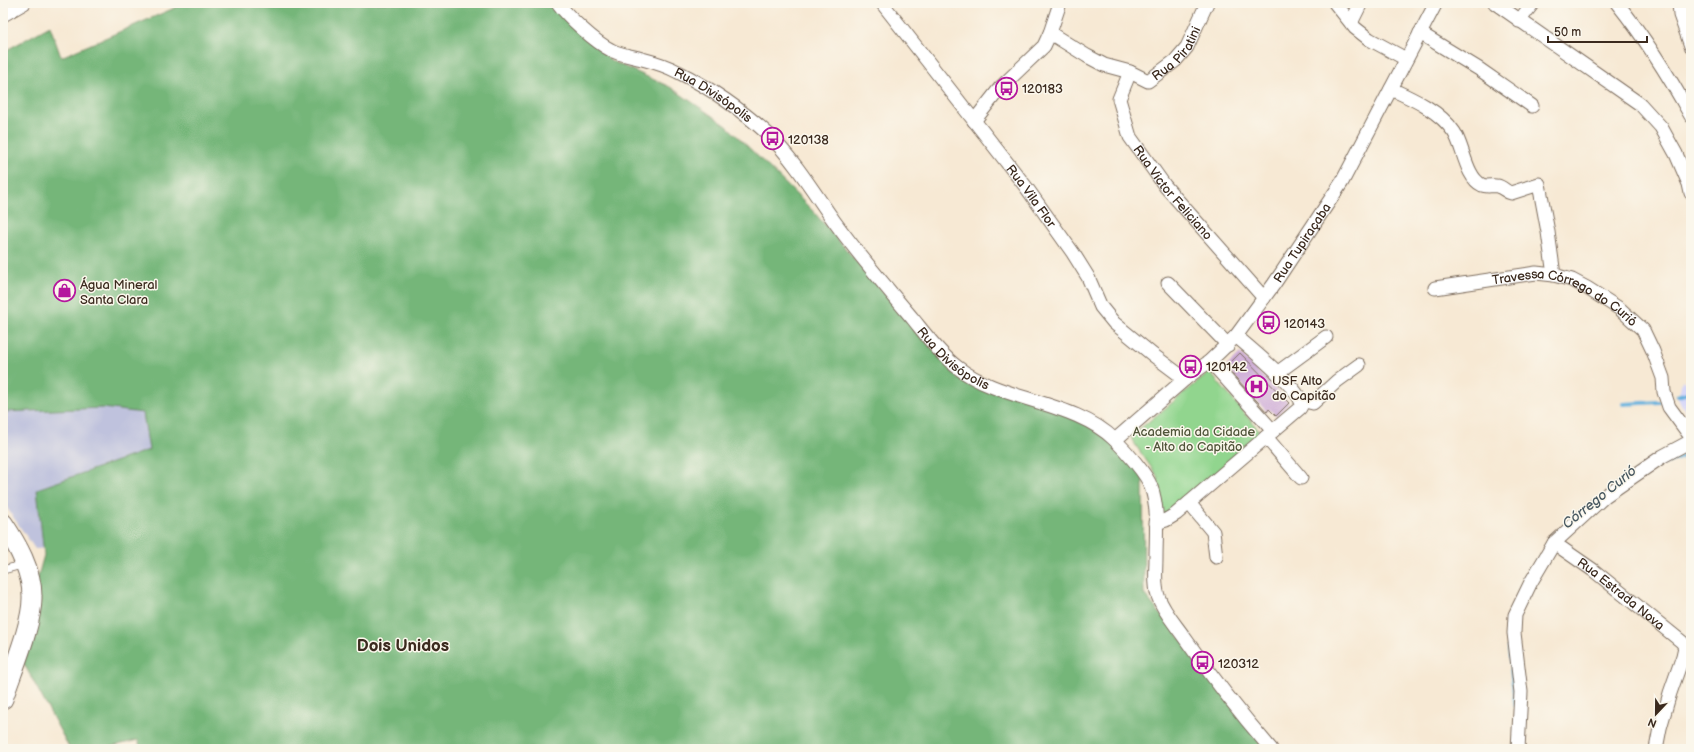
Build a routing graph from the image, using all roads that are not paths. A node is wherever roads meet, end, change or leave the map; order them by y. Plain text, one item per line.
1 (24, 3) edge
2 (558, 3) edge
3 (882, 3) edge
4 (1060, 3) edge
5 (1207, 3) edge
6 (1335, 3) edge
7 (1361, 3) edge
8 (1436, 3) edge
9 (1495, 3) edge
10 (1533, 3) edge
11 (1617, 3) edge
12 (1678, 3) edge
13 (3, 15) edge
14 (1519, 21) junction
15 (1351, 23) junction
16 (1420, 32) junction
17 (1050, 33) junction
18 (1691, 46) edge
19 (1406, 59) junction
20 (1130, 72) junction
21 (1391, 88) junction
22 (1532, 106) dead end
23 (1691, 116) edge
24 (974, 120) junction
25 (1691, 193) edge
26 (1554, 275) junction
27 (1168, 283) dead end
28 (1435, 288) dead end
29 (1264, 298) junction
30 (1326, 337) dead end
31 (1232, 340) junction
32 (1210, 361) junction
33 (1359, 365) dead end
34 (1277, 373) junction
35 (1185, 379) junction
36 (1300, 404) junction
37 (1269, 434) junction
38 (1691, 437) edge
39 (1115, 440) junction
40 (1691, 441) edge
41 (1301, 478) dead end
42 (1190, 503) junction
43 (3, 523) edge
44 (1156, 523) junction
45 (1554, 543) junction
46 (1216, 557) dead end
47 (25, 564) junction
48 (3, 570) edge
49 (3, 699) edge
50 (1271, 749) edge
51 (1518, 749) edge
52 (1656, 749) edge

1 - 13 street
2 - 39 street, Rua Divisópolis
3 - 24 street, Rua Vila Flor
4 - 17 street
5 - 20 street, Rua Piratini
6 - 15 street
7 - 15 street
8 - 16 street, Rua Tupiraçaba
9 - 14 street
10 - 14 street
11 - 23 street
12 - 18 street
14 - 25 street
15 - 19 street
16 - 19 street, Rua Tupiraçaba
16 - 22 street
17 - 20 street
17 - 24 street
19 - 21 street, Rua Tupiraçaba
20 - 29 street, Rua Victor Feliciano
21 - 26 street
21 - 29 street, Rua Tupiraçaba
24 - 35 street, Rua Vila Flor
26 - 28 street, Travessa Córrego do Curió
26 - 38 street, Travessa Córrego do Curió
27 - 31 street
29 - 31 street, Rua Tupiraçaba
30 - 34 street
31 - 32 street, Rua Tupiraçaba
31 - 34 street
32 - 35 street, Rua Tupiraçaba
32 - 37 street
33 - 36 street
34 - 36 street
35 - 39 street, Rua Tupiraçaba
36 - 37 street
37 - 41 street
37 - 42 street
39 - 44 street, Rua Divisópolis
40 - 45 street
42 - 44 street
42 - 46 street
43 - 47 street
44 - 50 street, Rua Divisópolis
45 - 51 street
45 - 52 street, Rua Estrada Nova
47 - 48 lane
47 - 49 street

